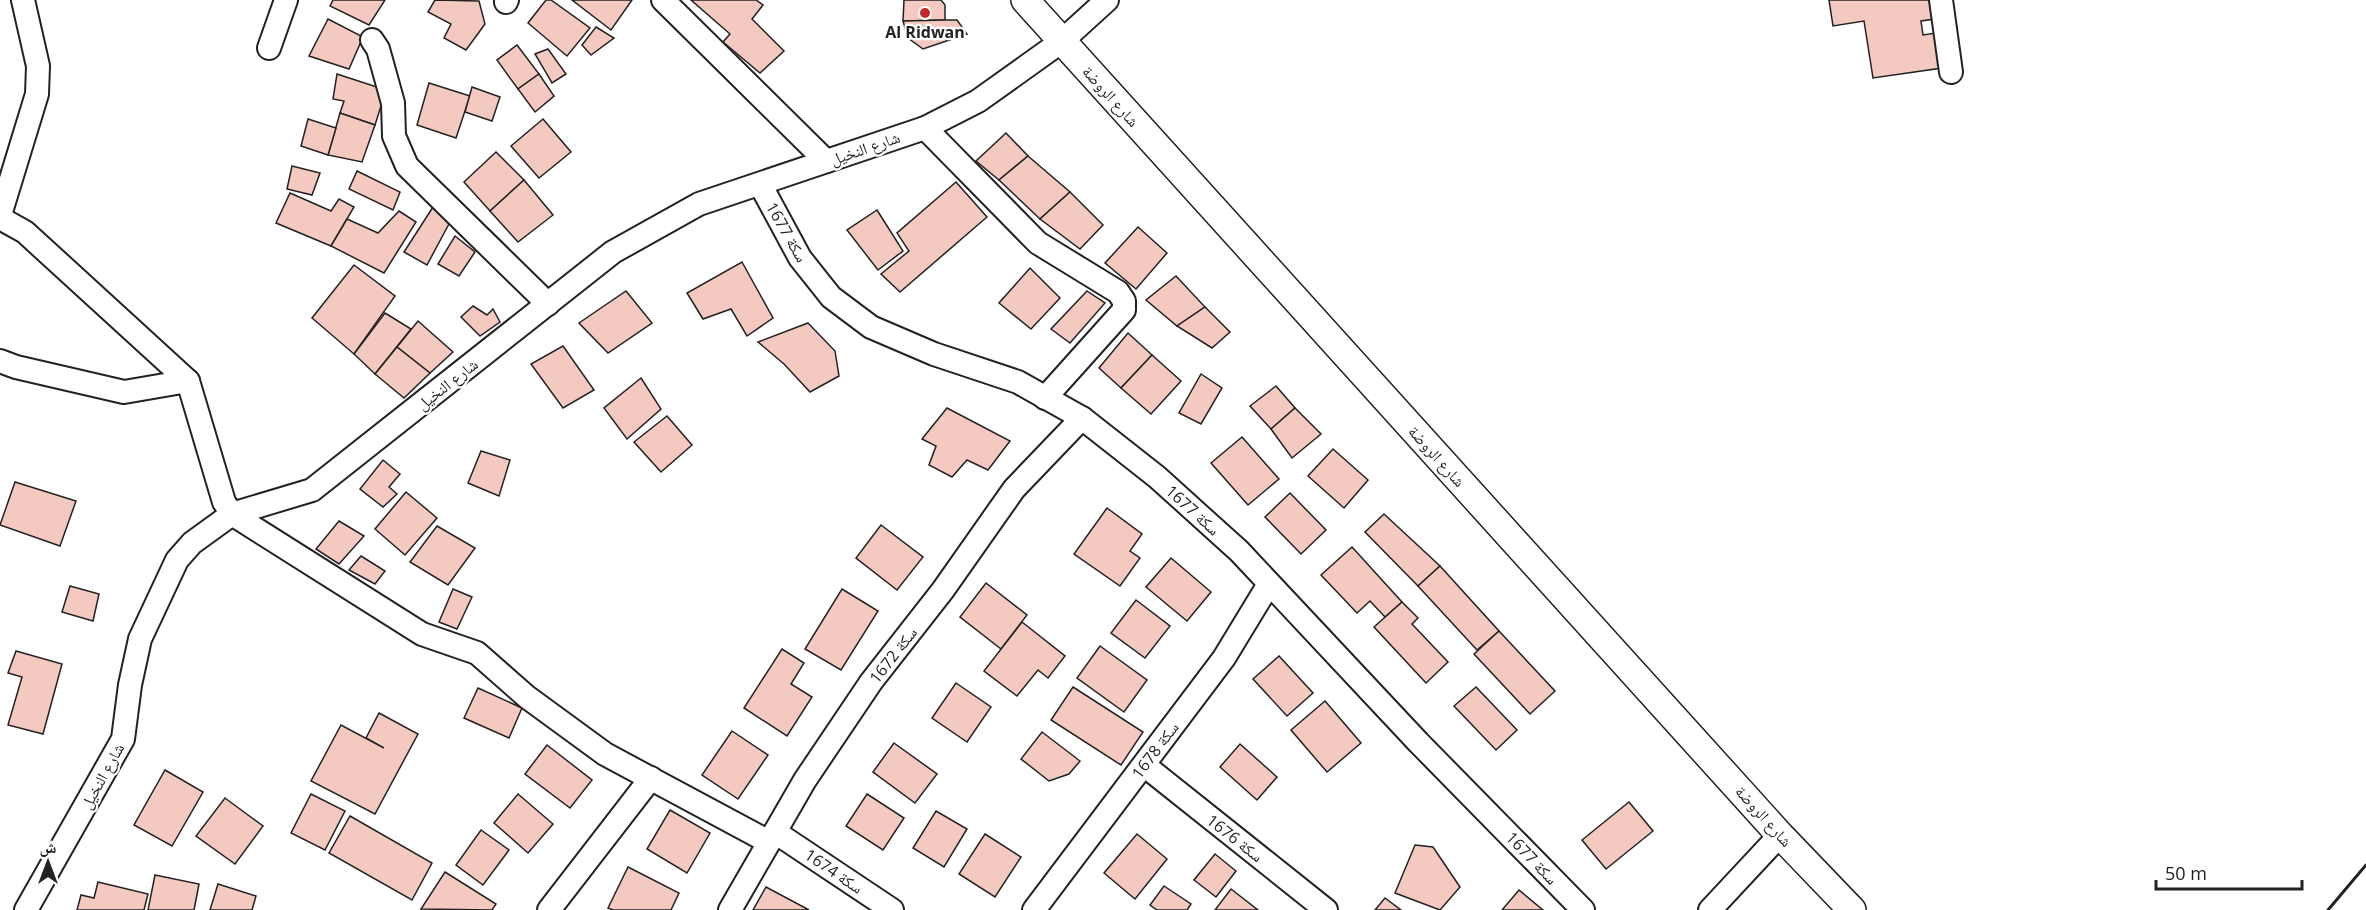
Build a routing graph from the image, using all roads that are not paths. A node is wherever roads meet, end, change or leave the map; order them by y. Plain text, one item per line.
1 (23, 0) edge
2 (286, 0) edge
3 (663, 0) edge
4 (1025, 0) edge
5 (1107, 0) edge
6 (1941, 0) edge
7 (372, 40) dead end
8 (1062, 41) junction
9 (269, 48) dead end
10 (1951, 72) dead end
11 (925, 128) junction
12 (826, 161) junction
13 (760, 184) junction
14 (0, 216) edge
15 (548, 304) junction
16 (0, 361) edge
17 (188, 381) junction
18 (1045, 398) junction
19 (1082, 418) junction
20 (232, 514) junction
21 (1269, 584) junction
22 (1143, 765) junction
23 (651, 778) junction
24 (1780, 835) junction
25 (772, 837) junction
26 (29, 909) edge
27 (549, 910) edge
28 (730, 910) edge
29 (892, 910) edge
30 (1034, 910) edge
31 (1326, 910) edge
32 (1583, 910) edge
33 (1710, 910) edge
34 (1852, 910) edge

1 - 14 street
2 - 9 street
3 - 12 street
4 - 8 main road, شارع الروضة
5 - 8 street, شارع النخيل
6 - 10 street
7 - 15 street
8 - 11 street, شارع النخيل
8 - 24 main road, شارع الروضة
11 - 12 street, شارع النخيل
11 - 18 street
12 - 13 street, شارع النخيل
13 - 15 street, شارع النخيل
13 - 18 street, سكة 1677
14 - 17 street
15 - 20 street, شارع النخيل
16 - 17 street
17 - 20 street
18 - 19 street, سكة 1677
19 - 21 street, سكة 1677
19 - 25 street, سكة 1672
20 - 23 street, سكة 1674
20 - 26 street, شارع النخيل
21 - 22 street, سكة 1678
21 - 32 street, سكة 1677
22 - 30 street, سكة 1678
22 - 31 street, سكة 1676
23 - 25 street, سكة 1674
23 - 27 street
24 - 33 street
24 - 34 main road, شارع الروضة
25 - 28 street, سكة 1672
25 - 29 street, سكة 1674

